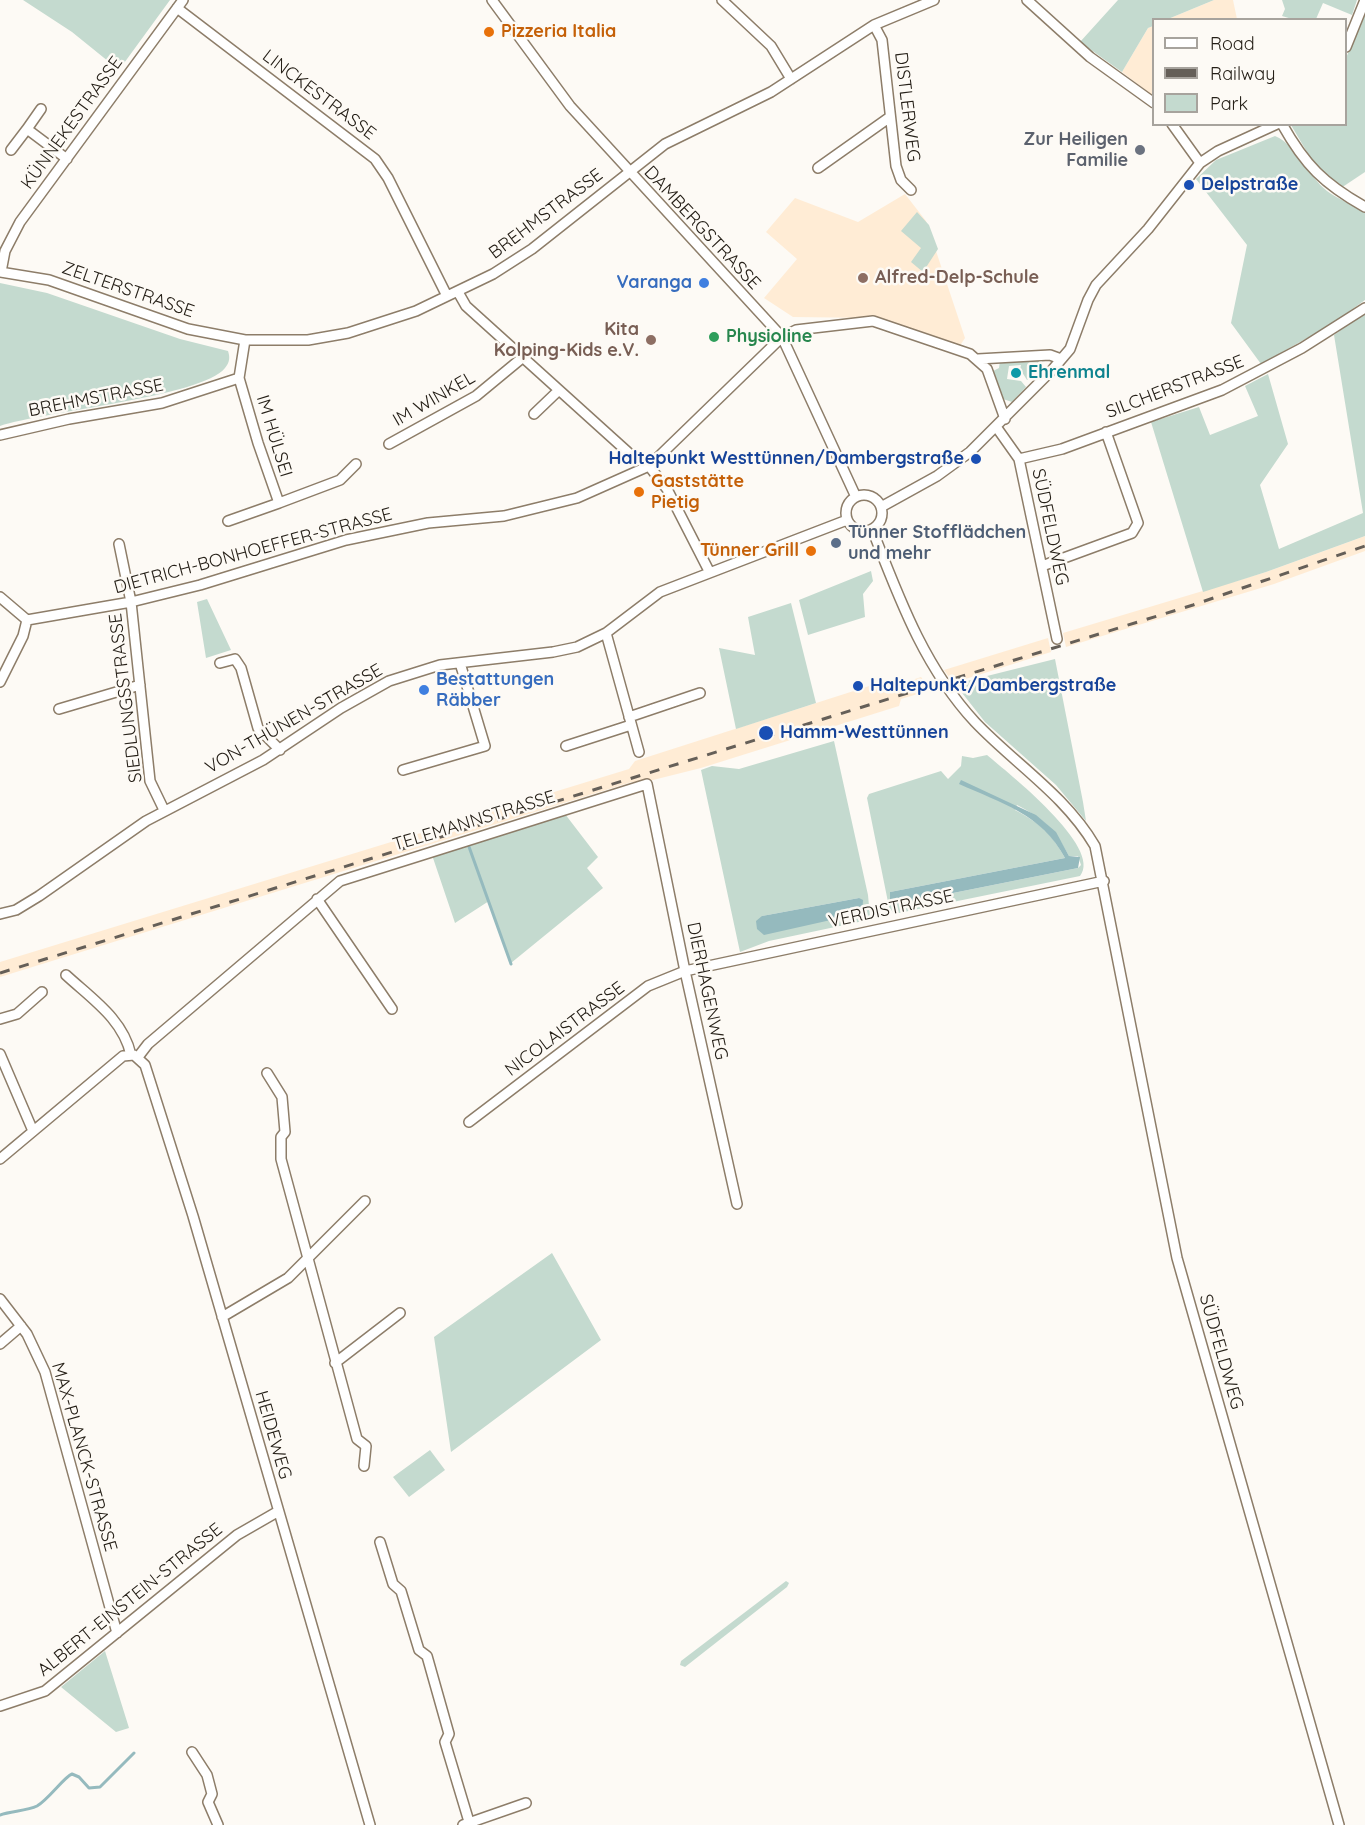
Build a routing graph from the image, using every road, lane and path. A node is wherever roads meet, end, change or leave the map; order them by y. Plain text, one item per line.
1 (492, 0) edge
2 (722, 0) edge
3 (934, 0) edge
4 (1027, 0) edge
5 (1365, 0) edge
6 (180, 4) edge
7 (874, 25) junction
8 (1347, 45) edge
9 (791, 79) junction
10 (1152, 102) edge
11 (41, 109) dead end
12 (890, 117) junction
13 (1173, 126) edge
14 (1272, 126) edge
15 (1283, 126) edge
16 (27, 129) junction
17 (11, 150) dead end
18 (67, 159) junction
19 (1200, 163) junction
20 (818, 168) dead end
21 (629, 173) junction
22 (911, 190) dead end
23 (1365, 207) edge
24 (1, 272) edge
25 (458, 292) junction
26 (447, 296) junction
27 (1365, 308) edge
28 (782, 337) junction
29 (245, 340) junction
30 (522, 358) junction
31 (978, 359) junction
32 (1061, 359) junction
33 (239, 378) junction
34 (558, 391) junction
35 (534, 414) dead end
36 (1005, 419) junction
37 (997, 428) junction
38 (1106, 432) junction
39 (0, 435) edge
40 (389, 444) dead end
41 (1019, 459) junction
42 (356, 464) dead end
43 (649, 466) junction
44 (856, 497) junction
45 (279, 503) junction
46 (880, 507) junction
47 (228, 520) dead end
48 (847, 520) junction
49 (872, 529) junction
50 (119, 544) dead end
51 (1042, 566) junction
52 (709, 571) junction
53 (0, 597) edge
54 (131, 602) junction
55 (27, 620) junction
56 (606, 633) junction
57 (1057, 639) dead end
58 (220, 663) dead end
59 (460, 663) junction
60 (0, 682) edge
61 (140, 685) junction
62 (700, 693) dead end
63 (59, 709) dead end
64 (630, 721) junction
65 (566, 746) dead end
66 (280, 750) junction
67 (639, 752) dead end
68 (403, 770) dead end
69 (647, 784) joint
70 (164, 810) junction
71 (1104, 881) junction
72 (317, 899) junction
73 (0, 914) edge
74 (685, 971) junction
75 (66, 975) dead end
76 (42, 992) dead end
77 (392, 1009) dead end
78 (0, 1019) edge
79 (0, 1054) edge
80 (134, 1056) junction
81 (267, 1073) dead end
82 (469, 1122) dead end
83 (33, 1131) junction
84 (0, 1160) edge
85 (365, 1201) dead end
86 (738, 1204) dead end
87 (307, 1260) junction
88 (0, 1299) edge
89 (400, 1313) dead end
90 (222, 1317) junction
91 (21, 1326) junction
92 (0, 1344) edge
93 (335, 1363) junction
94 (364, 1466) dead end
95 (278, 1512) junction
96 (380, 1542) dead end
97 (117, 1633) junction
98 (0, 1706) edge
99 (192, 1752) dead end
100 (526, 1803) dead end
101 (468, 1824) edge
102 (218, 1825) edge
103 (370, 1825) edge
104 (1339, 1825) edge

1 - 21 street, DAMBERGSTRASSE
2 - 9 street
3 - 7 street, BREHMSTRASSE
4 - 10 street
5 - 8 street
6 - 18 street, KÜNNEKESTRASSE
6 - 26 street, LINCKESTRASSE
7 - 9 street, BREHMSTRASSE
7 - 12 street, DISTLERWEG
9 - 21 street, BREHMSTRASSE
11 - 16 street
12 - 20 street
12 - 22 street, DISTLERWEG
13 - 19 street
14 - 19 street
15 - 23 street
16 - 17 street
16 - 18 street
18 - 24 street, KÜNNEKESTRASSE
19 - 32 street
21 - 25 street, BREHMSTRASSE
21 - 28 street, DAMBERGSTRASSE
24 - 29 street, ZELTERSTRASSE
25 - 26 street, BREHMSTRASSE
25 - 30 street
26 - 29 street, BREHMSTRASSE
27 - 38 street, SILCHERSTRASSE
28 - 31 street
28 - 43 street, DIETRICH-BONHOEFFER-STRASSE
28 - 44 street, DAMBERGSTRASSE
29 - 33 street
30 - 34 street
30 - 40 street, IM WINKEL
31 - 32 street
31 - 36 street
32 - 36 street
33 - 39 street, BREHMSTRASSE
33 - 45 street, IM HÜLSEI
34 - 35 street
34 - 43 street
36 - 37 street
37 - 41 street, SÜDFELDWEG
37 - 46 street
38 - 41 street, SILCHERSTRASSE
38 - 51 street
41 - 51 street, SÜDFELDWEG
42 - 45 street, IM HÜLSEI
43 - 52 street
43 - 54 street, DIETRICH-BONHOEFFER-STRASSE
44 - 46 street
44 - 48 street
45 - 47 street, IM HÜLSEI
46 - 49 street
48 - 49 street
48 - 52 street, VON-THÜNEN-STRASSE
49 - 71 street, SÜDFELDWEG
50 - 54 street, SIEDLUNGSSTRASSE
51 - 57 street, SÜDFELDWEG
52 - 56 street, VON-THÜNEN-STRASSE
53 - 55 street
54 - 55 street, DIETRICH-BONHOEFFER-STRASSE
54 - 61 street, SIEDLUNGSSTRASSE
55 - 60 street
56 - 59 street, VON-THÜNEN-STRASSE
56 - 64 street
58 - 66 street
59 - 66 street, VON-THÜNEN-STRASSE
59 - 68 street
61 - 63 street
61 - 70 street, SIEDLUNGSSTRASSE
62 - 64 street
64 - 65 street
64 - 67 street
66 - 70 street, VON-THÜNEN-STRASSE
69 - 72 street, TELEMANNSTRASSE
69 - 74 street, DIERHAGENWEG
70 - 73 street, VON-THÜNEN-STRASSE
71 - 74 street, VERDISTRASSE
71 - 104 street, SÜDFELDWEG
72 - 77 street
72 - 80 street, TELEMANNSTRASSE
74 - 82 street, NICOLAISTRASSE
74 - 86 street, DIERHAGENWEG
75 - 80 street, HEIDEWEG
76 - 78 street
79 - 83 street
80 - 83 street, TELEMANNSTRASSE
80 - 90 street, HEIDEWEG
81 - 87 street
83 - 84 street, TELEMANNSTRASSE
85 - 87 street
87 - 90 street
87 - 93 street
88 - 91 street, MAX-PLANCK-STRASSE
89 - 93 street
90 - 95 street, HEIDEWEG
91 - 92 street
91 - 97 street, MAX-PLANCK-STRASSE
93 - 94 street
95 - 97 street, ALBERT-EINSTEIN-STRASSE
95 - 103 street, HEIDEWEG
96 - 101 street
97 - 98 street, ALBERT-EINSTEIN-STRASSE
99 - 102 street
100 - 101 street

